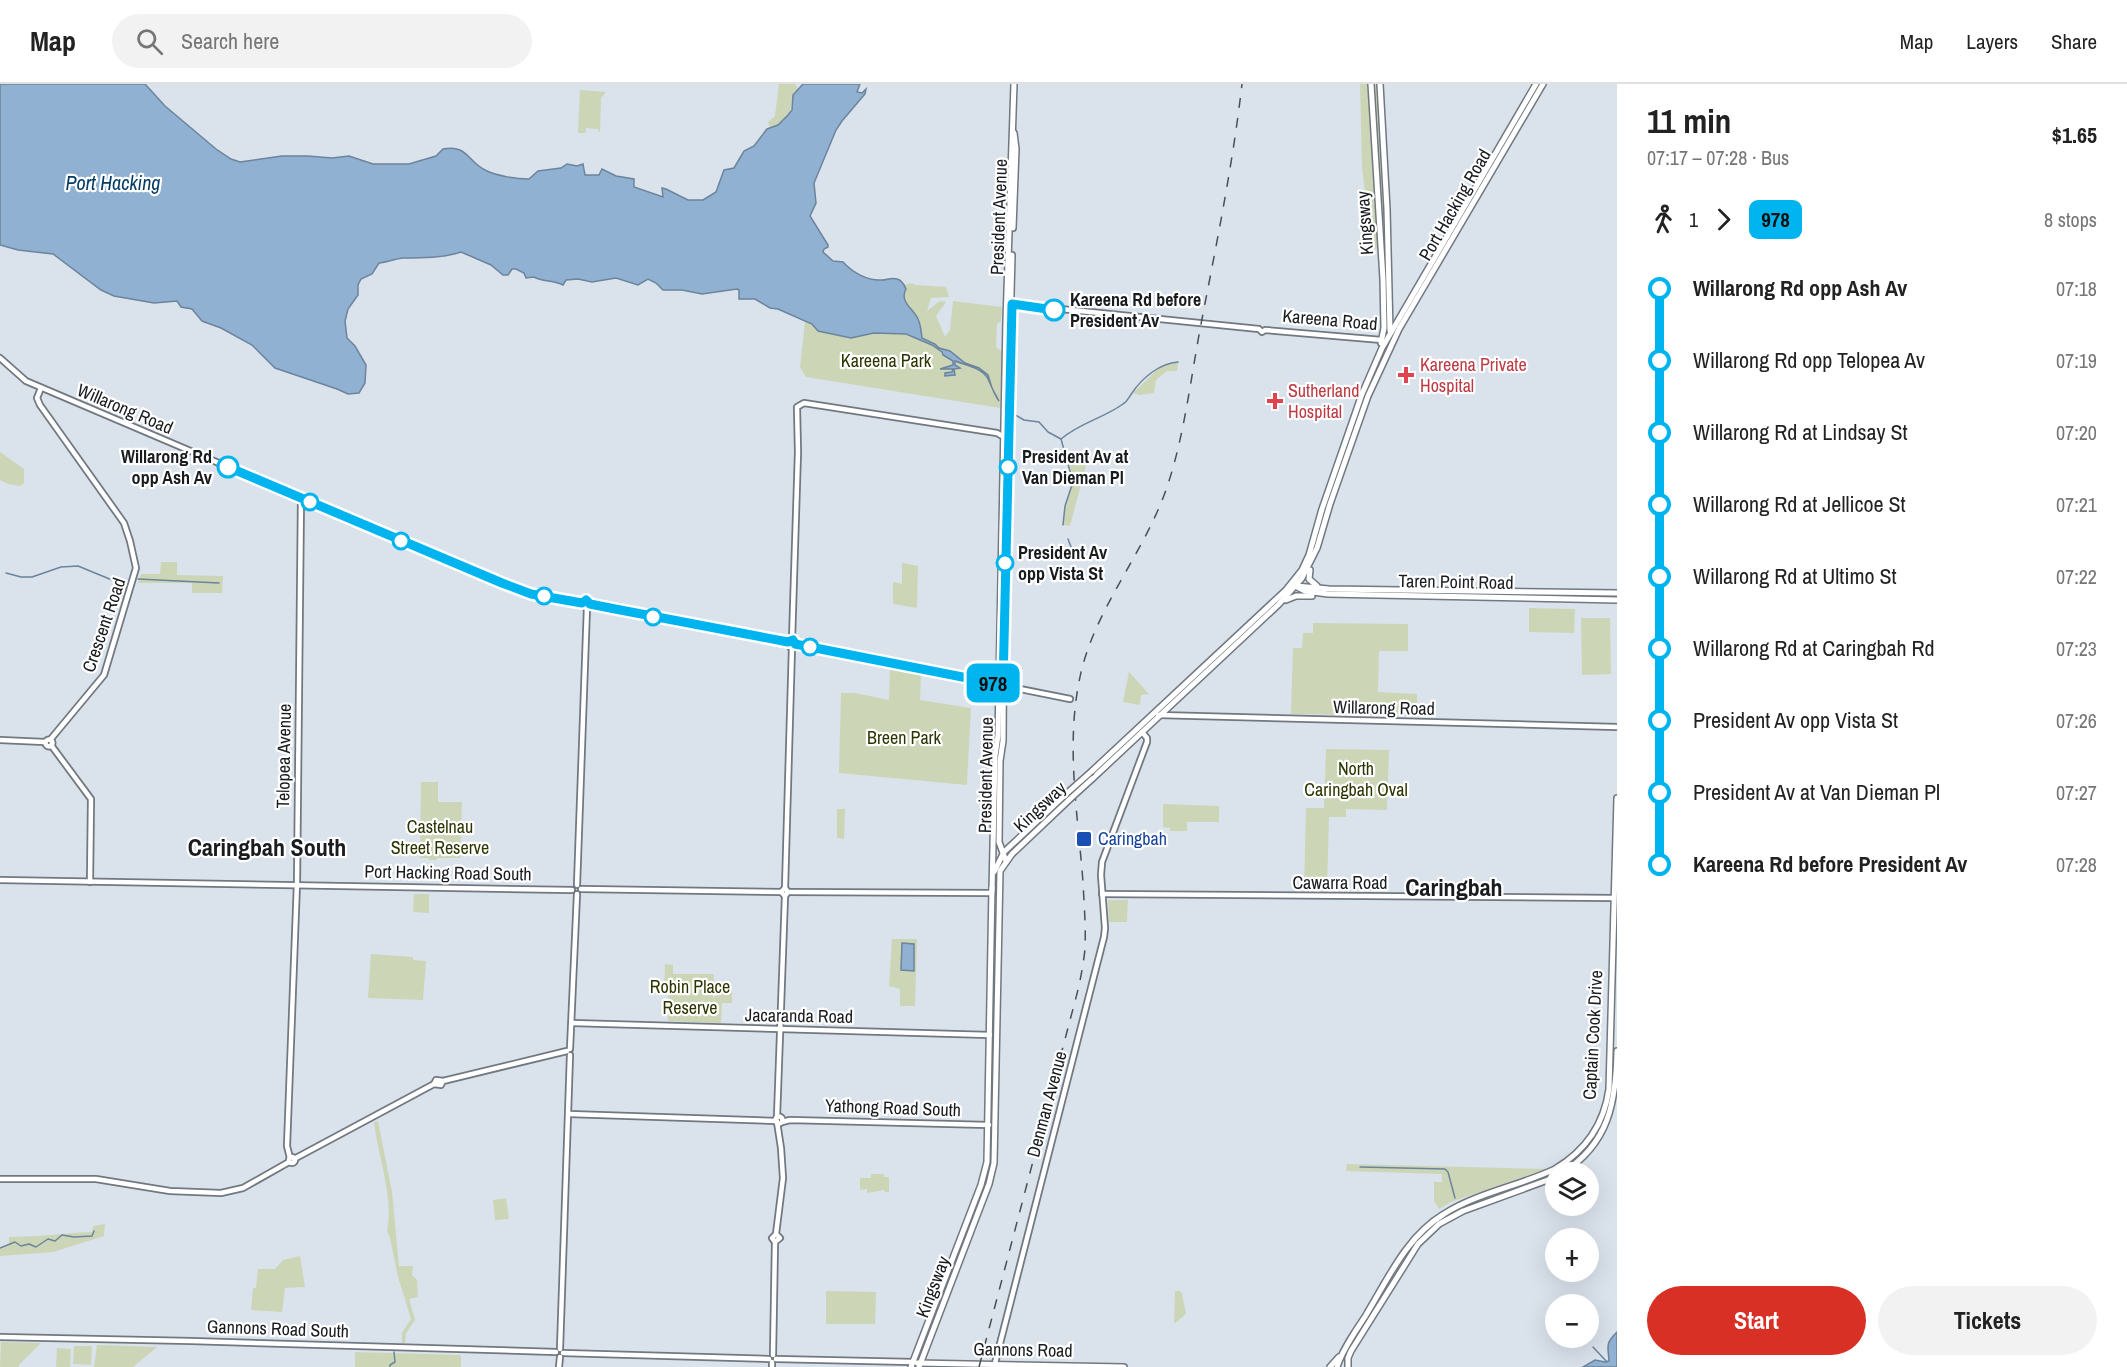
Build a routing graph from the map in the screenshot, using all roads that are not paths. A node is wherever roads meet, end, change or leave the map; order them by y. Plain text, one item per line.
1 (1014, 84) edge
2 (1371, 84) edge
3 (1380, 84) edge
4 (1536, 84) edge
5 (1543, 84) edge
6 (1519, 119) junction
7 (1490, 167) junction
8 (1385, 251) junction
9 (1389, 301) junction
10 (1010, 303) junction
11 (1404, 310) junction
12 (1388, 339) junction
13 (0, 357) edge
14 (1007, 381) junction
15 (41, 388) junction
16 (1005, 427) junction
17 (997, 433) junction
18 (1004, 437) junction
19 (1006, 457) junction
20 (1338, 472) junction
21 (301, 498) junction
22 (1317, 537) junction
23 (1317, 548) junction
24 (1293, 586) junction
25 (1329, 592) junction
26 (1617, 593) edge
27 (1617, 600) edge
28 (1278, 605) junction
29 (589, 606) junction
30 (792, 643) junction
31 (1000, 685) junction
32 (1070, 699) dead end
33 (1151, 715) junction
34 (1160, 716) junction
35 (1617, 728) edge
36 (1002, 729) junction
37 (1142, 732) junction
38 (0, 740) edge
39 (49, 742) junction
40 (996, 747) junction
41 (1068, 797) junction
42 (1617, 798) edge
43 (997, 824) junction
44 (994, 844) junction
45 (1004, 857) junction
46 (0, 880) edge
47 (90, 882) junction
48 (297, 886) junction
49 (577, 890) junction
50 (785, 892) junction
51 (994, 892) junction
52 (1102, 894) junction
53 (1616, 898) edge
54 (572, 1023) junction
55 (1614, 1026) edge
56 (782, 1029) junction
57 (993, 1034) junction
58 (1617, 1051) edge
59 (569, 1052) junction
60 (570, 1114) junction
61 (779, 1120) junction
62 (992, 1125) junction
63 (291, 1160) junction
64 (1577, 1162) edge
65 (0, 1179) edge
66 (1545, 1181) edge
67 (961, 1246) junction
68 (0, 1337) edge
69 (1346, 1348) junction
70 (560, 1353) junction
71 (772, 1360) edge
72 (912, 1365) edge
73 (919, 1365) edge
74 (994, 1366) edge
75 (559, 1367) edge
76 (1124, 1367) edge
77 (1330, 1367) edge
78 (1337, 1367) edge
79 (1348, 1367) edge

1 - 10 main road, President Avenue
2 - 8 main road, Kingsway
3 - 8 main road, Kingsway
4 - 6 main road, Port Hacking Road
5 - 6 main road, Port Hacking Road
6 - 7 main road, Port Hacking Road
7 - 11 main road, Port Hacking Road
7 - 12 main road, Port Hacking Road
8 - 9 main road, Kingsway
8 - 12 main road, Kingsway
9 - 11 main road
9 - 12 main road, Kingsway
10 - 12 street, Kareena Road
10 - 14 main road, President Avenue
11 - 12 main road, Port Hacking Road
12 - 20 main road, Kingsway
12 - 20 main road, Kingsway
13 - 15 street, Willarong Road
14 - 16 main road, President Avenue
14 - 19 main road, President Avenue
15 - 21 street, Willarong Road
15 - 39 street, Crescent Road
16 - 17 street
16 - 18 main road, President Avenue
17 - 18 street
17 - 30 street
18 - 19 main road, President Avenue
19 - 31 main road, President Avenue
20 - 22 main road, Kingsway
21 - 29 street, Willarong Road
21 - 48 street, Telopea Avenue
22 - 23 main road, Kingsway
22 - 24 main road, Kingsway
23 - 24 main road, Kingsway
23 - 25 main road
24 - 25 main road, Taren Point Road
24 - 28 main road, Kingsway
24 - 33 main road, Kingsway
25 - 26 main road, Taren Point Road
25 - 27 main road, Taren Point Road
25 - 28 main road
28 - 34 main road, Kingsway
29 - 30 street
29 - 49 street
30 - 31 street
30 - 50 street
31 - 32 street
31 - 36 main road, President Avenue
31 - 40 main road, President Avenue
33 - 34 street, Willarong Road
33 - 41 main road, Kingsway, bridge
34 - 35 street, Willarong Road
34 - 37 main road, Kingsway
36 - 40 main road
36 - 43 main road, President Avenue
37 - 41 main road, Kingsway, bridge
37 - 52 street, Denman Avenue
38 - 39 street
39 - 47 street
40 - 43 main road, President Avenue
41 - 45 main road, Kingsway
42 - 53 main road, Captain Cook Drive
43 - 44 main road, President Avenue
43 - 45 main road, President Avenue
44 - 45 main road, President Avenue
44 - 51 main road, President Avenue
45 - 51 main road, Kingsway
46 - 47 street, Port Hacking Road South
47 - 48 street, Port Hacking Road South
48 - 49 street, Port Hacking Road South
48 - 63 street, Telopea Avenue
49 - 50 street, Port Hacking Road South
49 - 54 street
50 - 51 street, Port Hacking Road South
50 - 56 street
51 - 57 main road, Kingsway
52 - 53 street, Cawarra Road
52 - 74 street, Denman Avenue
53 - 55 main road, Captain Cook Drive
54 - 56 street, Jacaranda Road
54 - 59 street
55 - 69 main road, Captain Cook Drive
56 - 57 street, Jacaranda Road
56 - 61 street
57 - 62 main road, Kingsway
58 - 64 main road, Captain Cook Drive
59 - 60 street
59 - 63 street
60 - 61 street, Yathong Road South
60 - 70 street
61 - 62 street, Yathong Road South
61 - 71 street
62 - 67 main road, Kingsway
63 - 65 street
66 - 79 main road
67 - 72 main road, Kingsway
67 - 73 main road, Kingsway
68 - 70 street, Gannons Road South
69 - 77 main road
69 - 78 main road, Captain Cook Drive
70 - 71 street, Gannons Road South
70 - 75 street
71 - 72 street, Gannons Road South
72 - 73 main road, Gannons Road South
73 - 74 main road, Gannons Road
74 - 76 main road, Gannons Road

